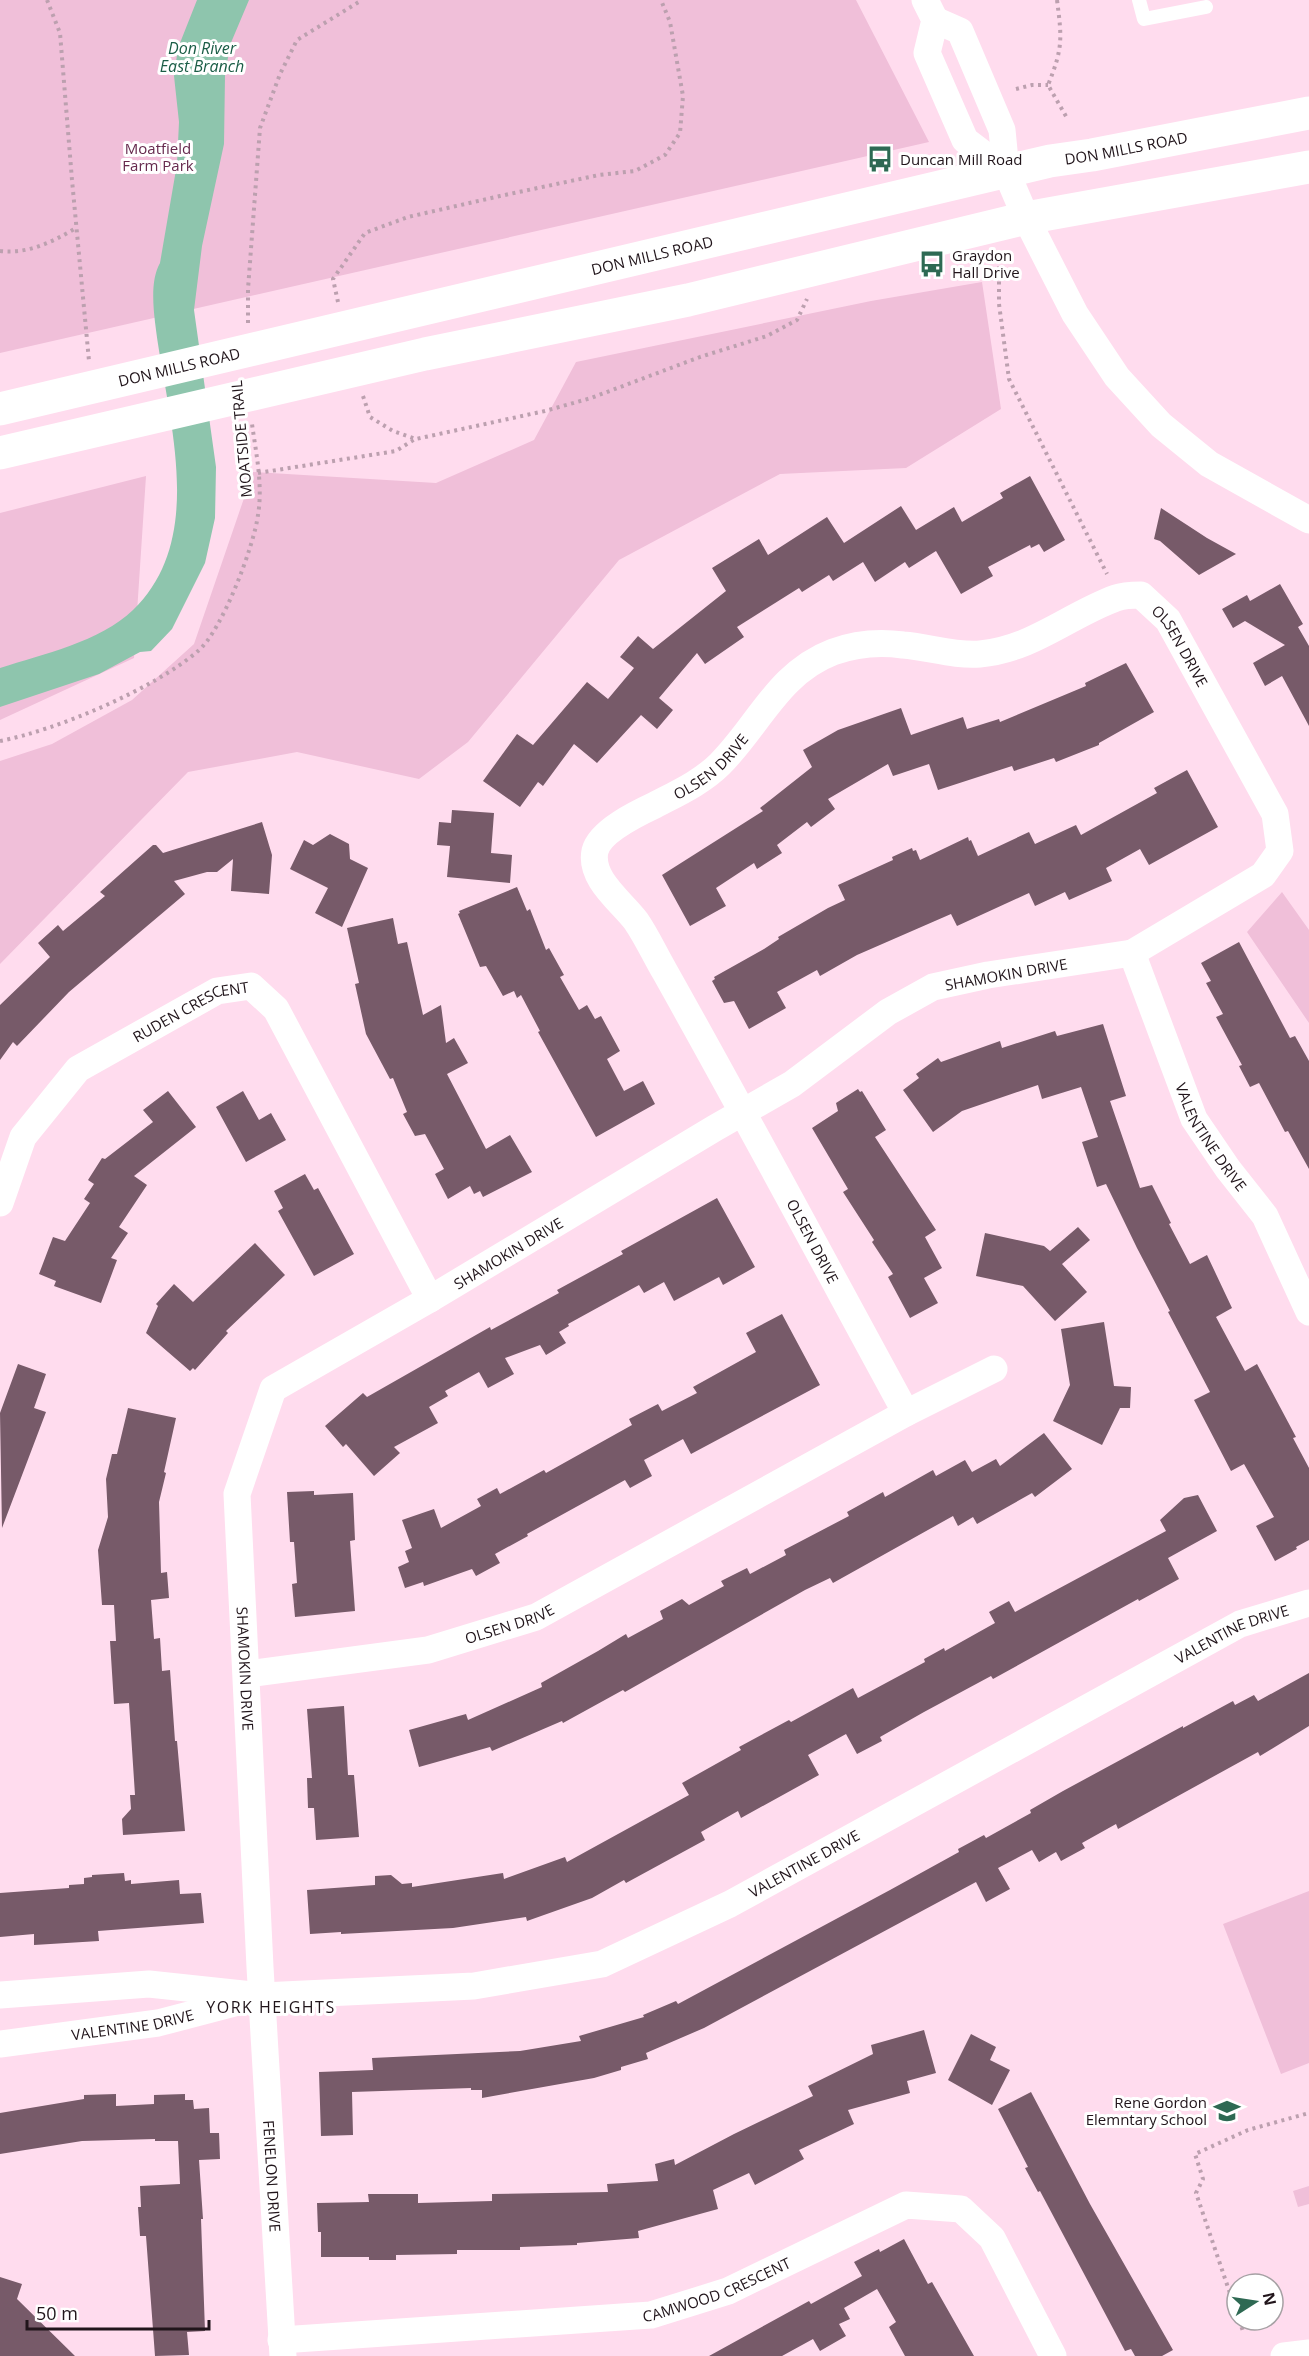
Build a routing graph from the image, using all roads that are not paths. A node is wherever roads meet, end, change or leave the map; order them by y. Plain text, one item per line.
1 (1139, 0) edge
2 (1206, 7) dead end
3 (930, 10) edge
4 (1309, 113) edge
5 (1309, 167) edge
6 (1006, 171) junction
7 (1026, 218) junction
8 (2, 409) edge
9 (6, 452) edge
10 (1309, 520) edge
11 (1280, 851) joint
12 (1132, 953) junction
13 (743, 1112) junction
14 (0, 1203) edge
15 (430, 1299) junction
16 (1309, 1312) edge
17 (994, 1369) dead end
18 (906, 1413) junction
19 (1309, 1603) edge
20 (247, 1674) junction
21 (0, 1995) edge
22 (262, 1996) junction
23 (0, 2044) edge
24 (282, 2348) edge
25 (1309, 2353) edge
26 (1053, 2356) edge
27 (1284, 2356) edge

1 - 2 lane
3 - 6 street
3 - 6 street
4 - 6 main road, DON MILLS ROAD
5 - 7 main road
6 - 7 street
6 - 8 main road, DON MILLS ROAD
7 - 9 main road
7 - 10 street
11 - 12 street, SHAMOKIN DRIVE
11 - 13 street, OLSEN DRIVE
12 - 13 street, SHAMOKIN DRIVE
12 - 16 street, VALENTINE DRIVE
13 - 15 street, SHAMOKIN DRIVE
13 - 18 street, OLSEN DRIVE
14 - 15 street, RUDEN CRESCENT
15 - 20 street, SHAMOKIN DRIVE
17 - 18 street, OLSEN DRIVE
18 - 20 street, OLSEN DRIVE
19 - 22 street, VALENTINE DRIVE
20 - 22 street, SHAMOKIN DRIVE
21 - 22 street, VALENTINE DRIVE
22 - 23 street, VALENTINE DRIVE
22 - 24 street, FENELON DRIVE
24 - 26 street, CAMWOOD CRESCENT
25 - 27 street

